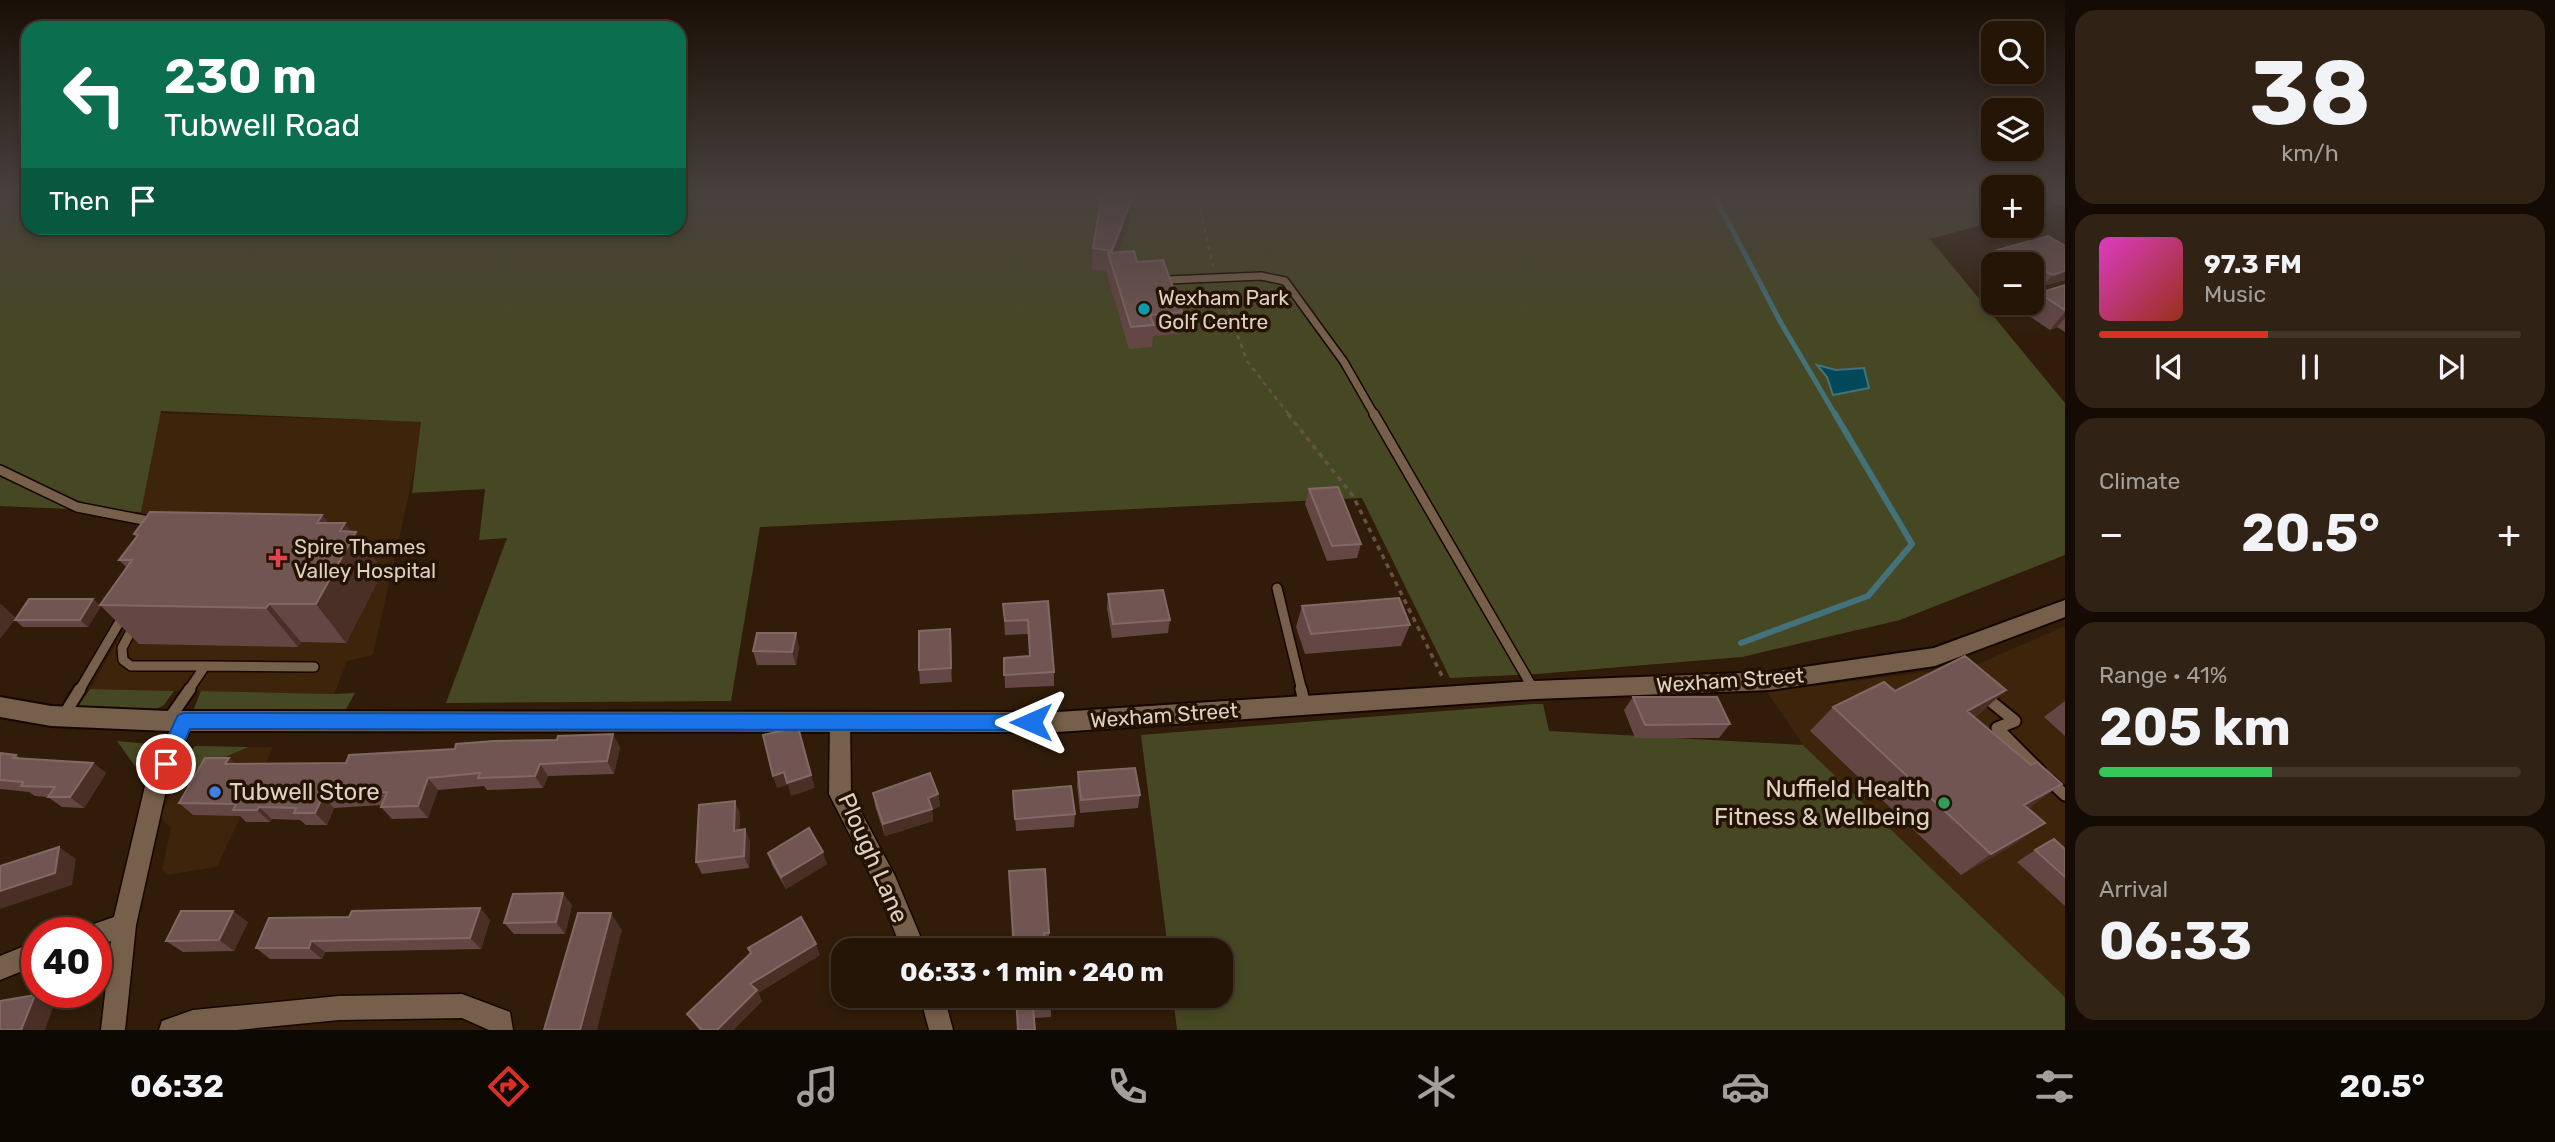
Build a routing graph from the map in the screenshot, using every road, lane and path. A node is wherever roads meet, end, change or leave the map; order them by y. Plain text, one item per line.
1 (1207, 241) edge
2 (1214, 272) dead end
3 (1167, 280) edge
4 (1219, 285) dead end
5 (2044, 293) edge
6 (2065, 303) edge
7 (0, 470) edge
8 (160, 530) edge
9 (1277, 589) dead end
10 (132, 601) edge
11 (2065, 608) edge
12 (142, 612) edge
13 (205, 666) junction
14 (314, 667) dead end
15 (1975, 689) edge
16 (1534, 690) junction
17 (1451, 696) junction
18 (1305, 705) junction
19 (0, 707) edge
20 (63, 717) junction
21 (176, 721) junction
22 (840, 722) junction
23 (2065, 795) edge
24 (124, 925) junction
25 (112, 929) edge
26 (909, 938) edge
27 (21, 959) edge
28 (0, 968) edge
29 (935, 1008) edge
30 (113, 1030) edge
31 (171, 1030) edge
32 (501, 1030) edge
33 (941, 1030) edge

1 - 2 path
3 - 16 lane
4 - 17 path
5 - 6 lane
7 - 8 lane
9 - 18 lane
10 - 20 lane
11 - 16 street, Wexham Street
12 - 13 lane
13 - 14 lane
13 - 21 lane
15 - 23 lane
16 - 17 street, Wexham Street
17 - 18 street, Wexham Street
18 - 22 street, Wexham Street
19 - 20 street, Wexham Street
20 - 21 street, Wexham Street
21 - 22 street, Wexham Street
21 - 24 street
22 - 26 street, Plough Lane
24 - 25 street
24 - 30 street
27 - 28 street
29 - 33 street
31 - 32 street

